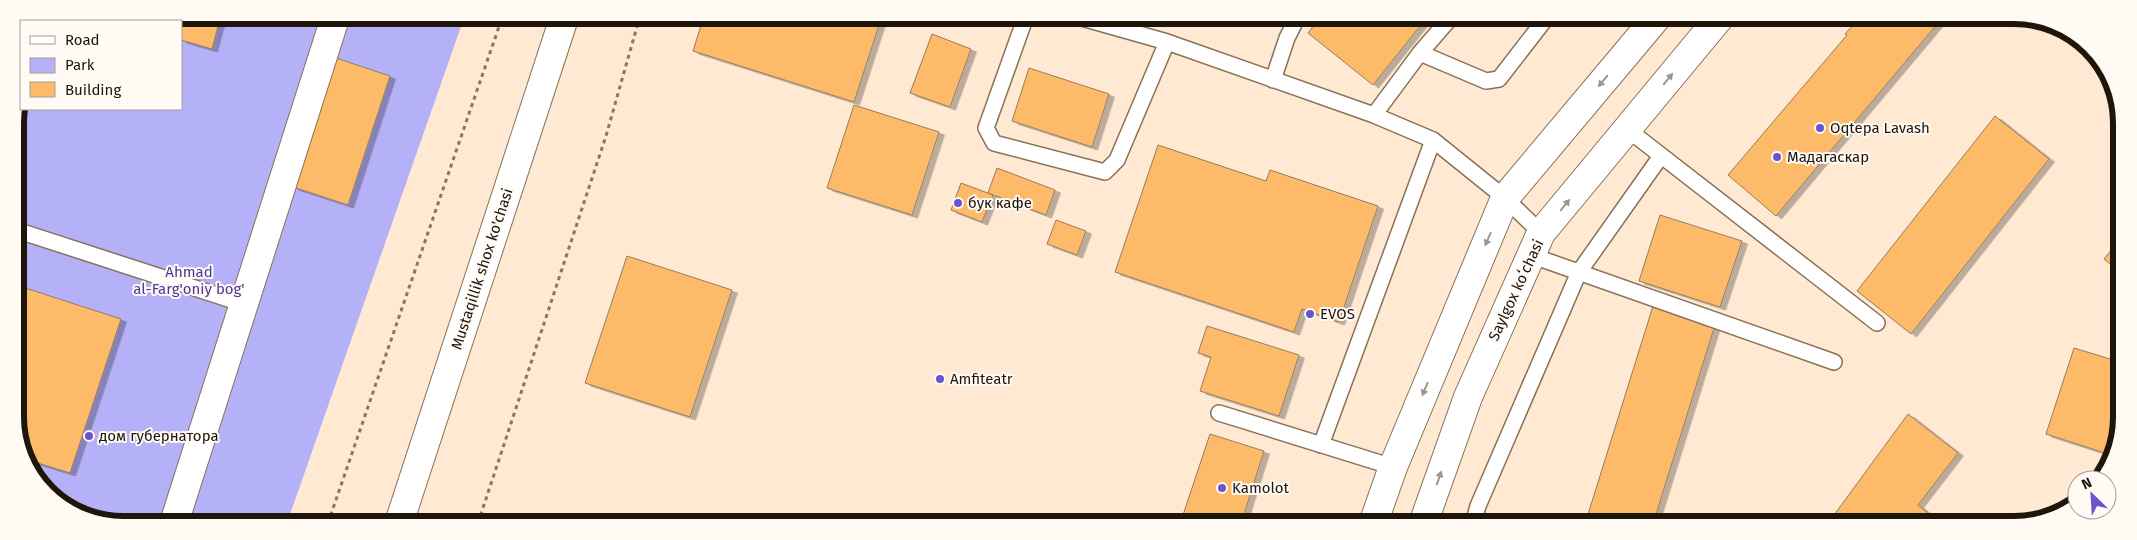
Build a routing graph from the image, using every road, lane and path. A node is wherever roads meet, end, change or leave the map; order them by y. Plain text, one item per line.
1 (333, 24) edge
2 (501, 24) edge
3 (562, 24) edge
4 (638, 24) edge
5 (1023, 24) edge
6 (1103, 24) edge
7 (1294, 24) edge
8 (1445, 24) edge
9 (1542, 24) edge
10 (1644, 24) edge
11 (1714, 24) edge
12 (1167, 42) junction
13 (1420, 53) junction
14 (1273, 80) junction
15 (1374, 115) junction
16 (1627, 129) junction
17 (1433, 140) junction
18 (1661, 156) junction
19 (1505, 198) junction
20 (24, 233) edge
21 (1536, 244) junction
22 (1579, 272) junction
23 (244, 304) junction
24 (1877, 323) dead end
25 (1834, 362) dead end
26 (1219, 413) dead end
27 (1321, 445) junction
28 (1393, 467) junction
29 (176, 516) edge
30 (330, 516) edge
31 (401, 516) edge
32 (480, 516) edge
33 (1376, 516) edge
34 (1426, 516) edge
35 (1475, 516) edge

1 - 23 main road
2 - 30 path
3 - 31 main road, Mustaqillik shox ko'chasi
4 - 32 path
5 - 12 lane
6 - 12 lane
7 - 14 lane
8 - 13 lane
9 - 13 lane
10 -> 19 main road
16 -> 11 main road, Saylgox koʻchasi
12 - 14 lane
13 - 15 lane
14 - 15 lane
15 - 17 lane
16 - 18 lane
21 -> 16 main road, Saylgox koʻchasi
17 - 19 lane
17 - 27 lane
18 - 22 lane
18 - 24 lane
19 - 21 lane
19 -> 28 main road
20 - 23 lane
21 - 22 lane
34 -> 21 main road, Saylgox koʻchasi
22 - 25 lane
22 - 35 lane
23 - 29 main road
26 - 27 lane
27 - 28 lane
28 - 33 main road

